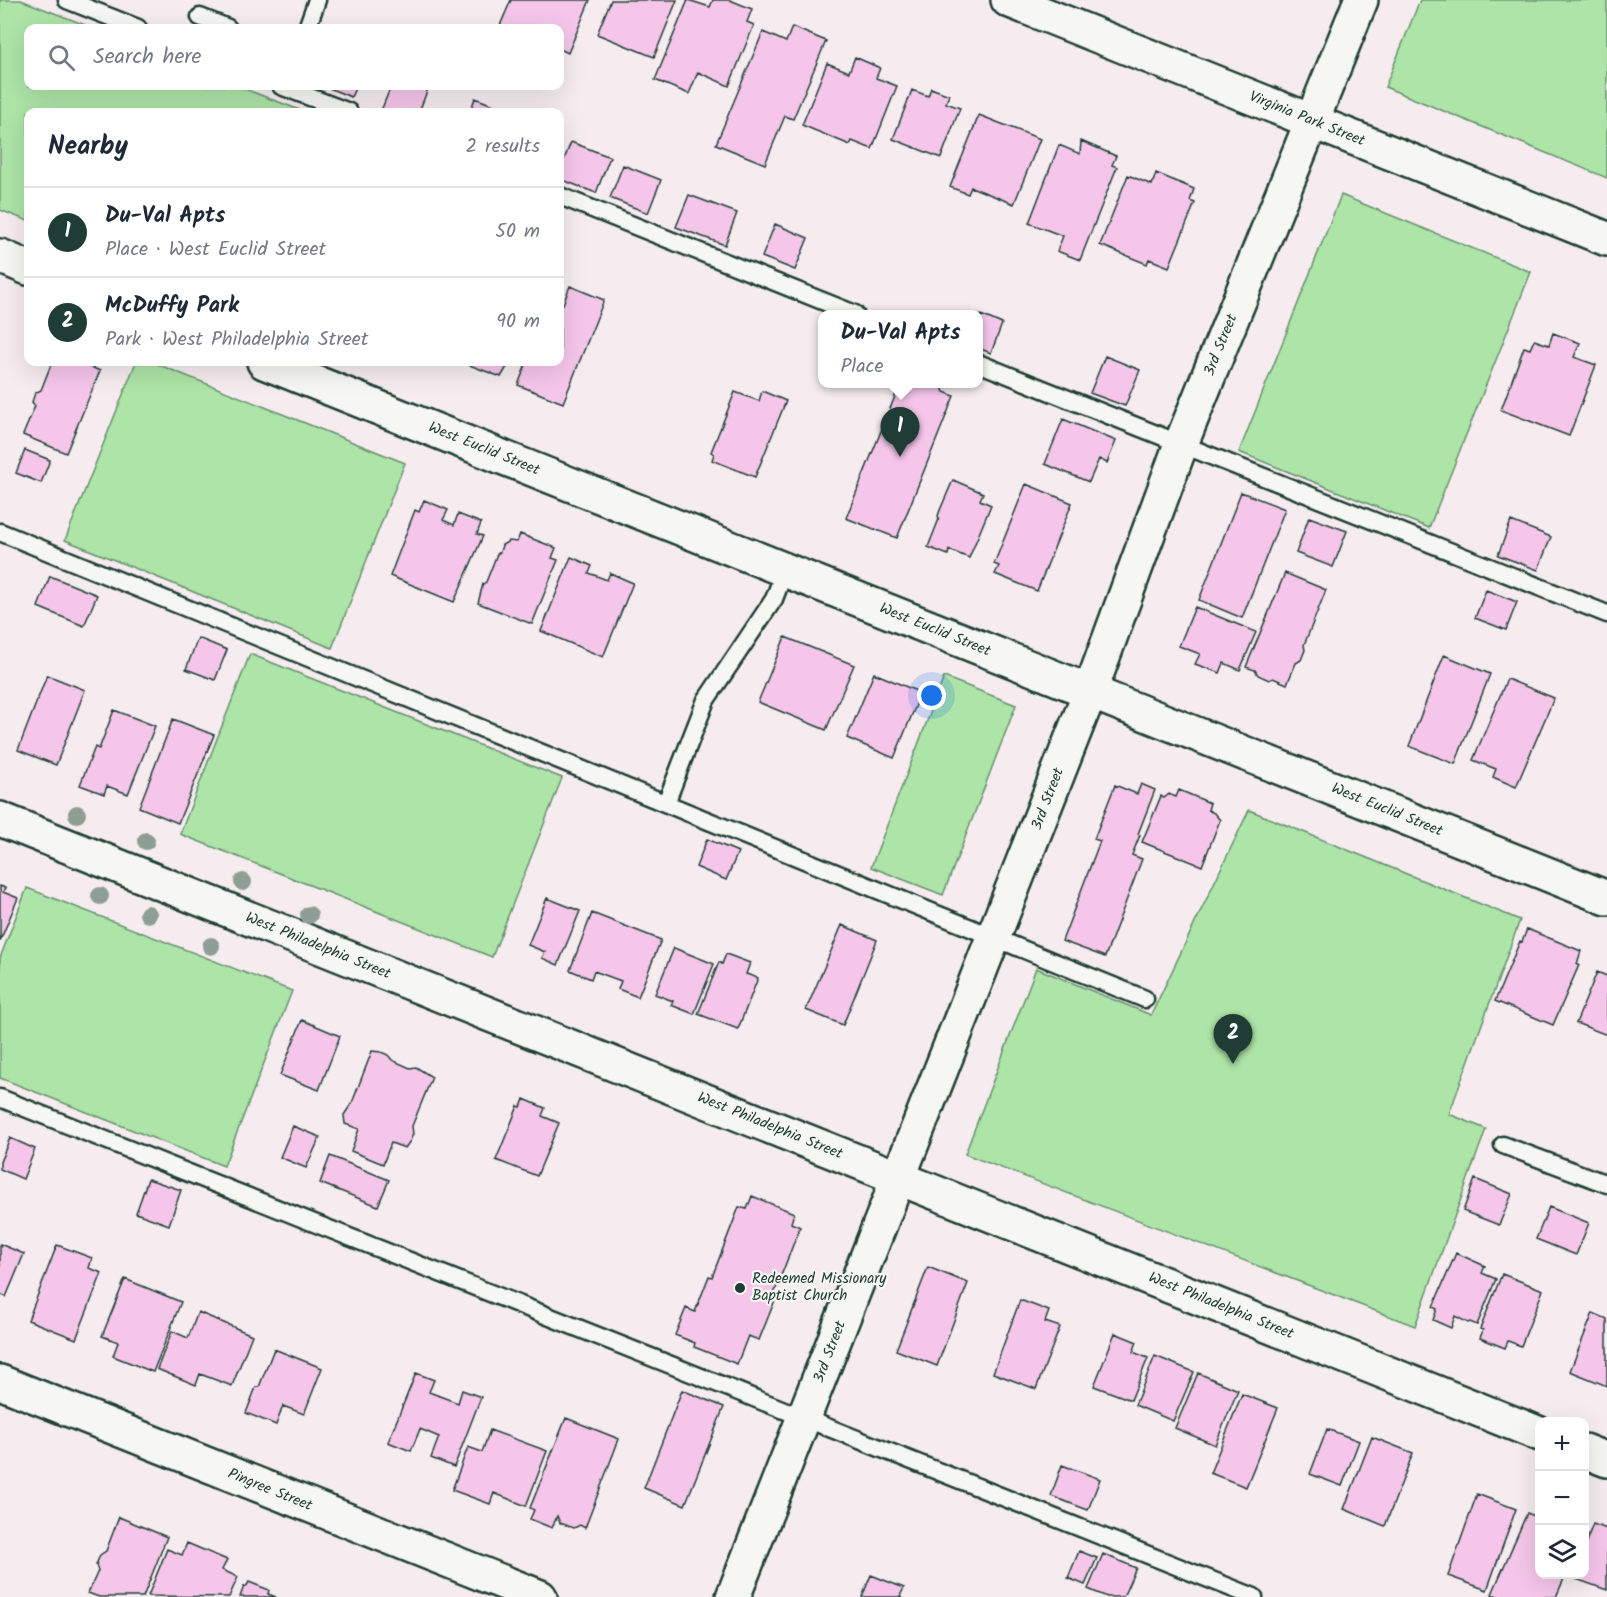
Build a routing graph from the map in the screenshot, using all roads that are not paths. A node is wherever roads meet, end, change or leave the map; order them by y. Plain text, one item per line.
1 (67, 0) edge
2 (317, 0) edge
3 (1008, 0) edge
4 (1361, 0) edge
5 (200, 17) dead end
6 (128, 24) edge
7 (218, 24) edge
8 (308, 24) edge
9 (291, 90) edge
10 (339, 108) edge
11 (1313, 122) junction
12 (564, 198) edge
13 (1607, 239) edge
14 (0, 256) edge
15 (24, 266) edge
16 (843, 310) edge
17 (983, 365) edge
18 (274, 366) edge
19 (1181, 444) junction
20 (0, 532) edge
21 (785, 570) junction
22 (1607, 614) edge
23 (1090, 692) junction
24 (666, 803) junction
25 (0, 819) edge
26 (1607, 898) edge
27 (994, 937) junction
28 (1145, 999) dead end
29 (0, 1098) edge
30 (1503, 1145) dead end
31 (898, 1178) junction
32 (1607, 1184) edge
33 (0, 1382) edge
34 (805, 1418) junction
35 (1535, 1432) edge
36 (1589, 1454) edge
37 (1607, 1460) edge
38 (540, 1597) edge
39 (734, 1597) edge
40 (1254, 1597) edge

1 - 6 lane
2 - 8 lane
3 - 11 street, Virginia Park Street
4 - 11 street, 3rd Street
5 - 7 lane
9 - 10 lane
11 - 13 street, Virginia Park Street
11 - 19 street, 3rd Street
12 - 16 lane
14 - 15 street
17 - 19 lane
18 - 21 street, West Euclid Street
19 - 22 lane
19 - 23 street, 3rd Street
20 - 24 lane
21 - 23 street, West Euclid Street
21 - 24 lane
23 - 26 street, West Euclid Street
23 - 27 street, 3rd Street
24 - 27 lane
25 - 31 street, West Philadelphia Street
27 - 28 lane
27 - 31 street, 3rd Street
29 - 34 lane
30 - 32 lane
31 - 34 street, 3rd Street
31 - 35 street, West Philadelphia Street
33 - 38 street, Pingree Street
34 - 39 street, 3rd Street
34 - 40 lane
36 - 37 street

